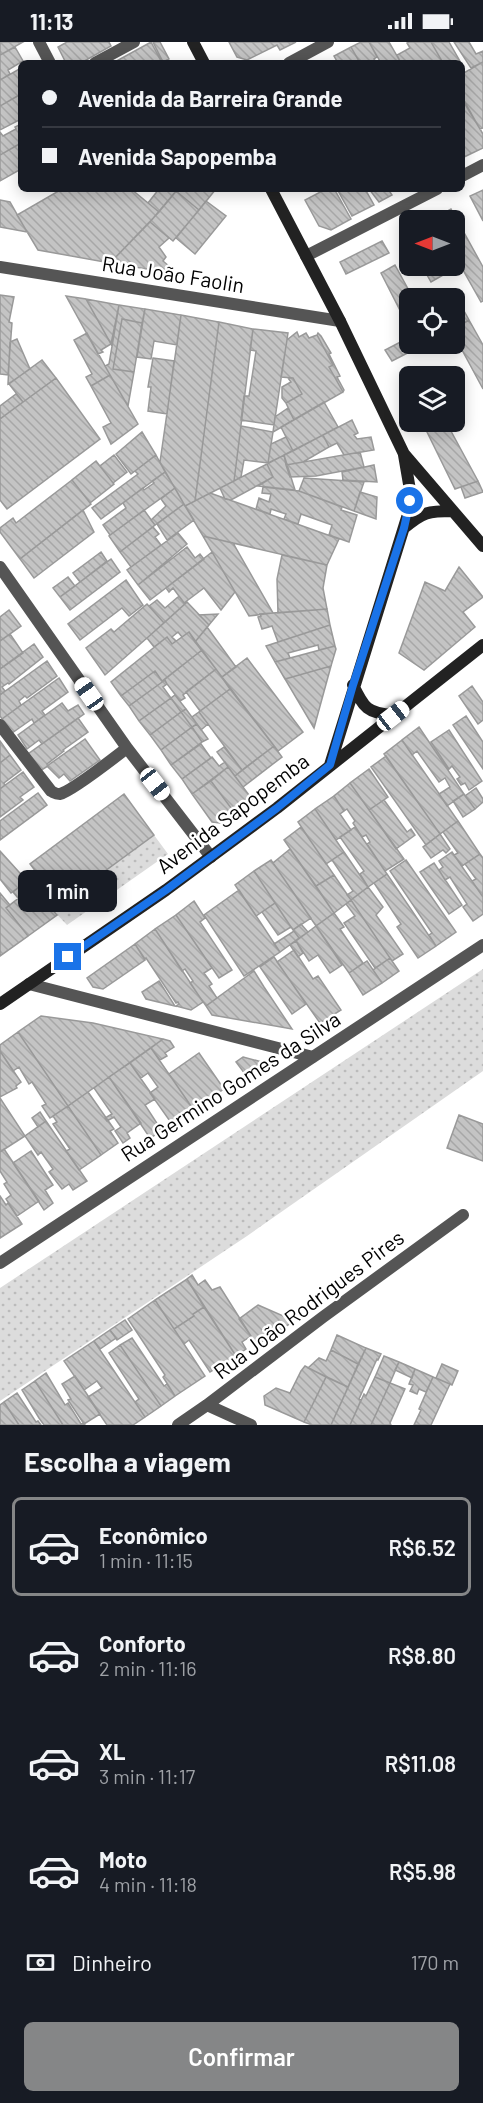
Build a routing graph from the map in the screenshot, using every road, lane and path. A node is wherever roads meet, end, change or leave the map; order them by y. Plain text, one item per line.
1 (39, 42) edge
2 (134, 42) edge
3 (193, 42) edge
4 (328, 42) edge
5 (49, 60) edge
6 (101, 60) edge
7 (202, 60) edge
8 (295, 60) edge
9 (483, 165) edge
10 (465, 174) edge
11 (273, 192) edge
12 (430, 192) edge
13 (306, 256) junction
14 (0, 267) edge
15 (340, 321) junction
16 (404, 454) junction
17 (453, 511) junction
18 (404, 528) junction
19 (483, 546) edge
20 (0, 567) edge
21 (483, 645) edge
22 (353, 685) junction
23 (393, 716) junction
24 (0, 725) edge
25 (127, 748) junction
26 (330, 765) junction
27 (210, 857) junction
28 (483, 945) edge
29 (29, 984) junction
30 (0, 1004) edge
31 (313, 1057) junction
32 (463, 1215) dead end
33 (0, 1263) edge
34 (207, 1405) junction
35 (178, 1425) edge
36 (251, 1425) edge

1 - 5 street
2 - 6 street
3 - 7 main road
4 - 8 street
9 - 10 street
11 - 13 main road
12 - 13 street
13 - 15 main road
14 - 15 street, Rua João Faolin
15 - 16 main road
16 - 17 main road
16 - 18 main road
17 - 18 main road
17 - 19 main road
18 - 22 main road
20 - 25 street
21 - 23 main road, Avenida Sapopemba
22 - 23 main road
22 - 26 main road
23 - 26 main road, Avenida Sapopemba
24 - 25 street
25 - 27 street
26 - 27 main road, Avenida Sapopemba
27 - 29 main road, Avenida Sapopemba
28 - 31 street, Rua Germino Gomes da Silva
29 - 30 main road, Avenida Sapopemba
29 - 31 street
31 - 33 street, Rua Germino Gomes da Silva
32 - 34 street, Rua João Rodrigues Pires
34 - 35 street, Rua João Rodrigues Pires
34 - 36 street

